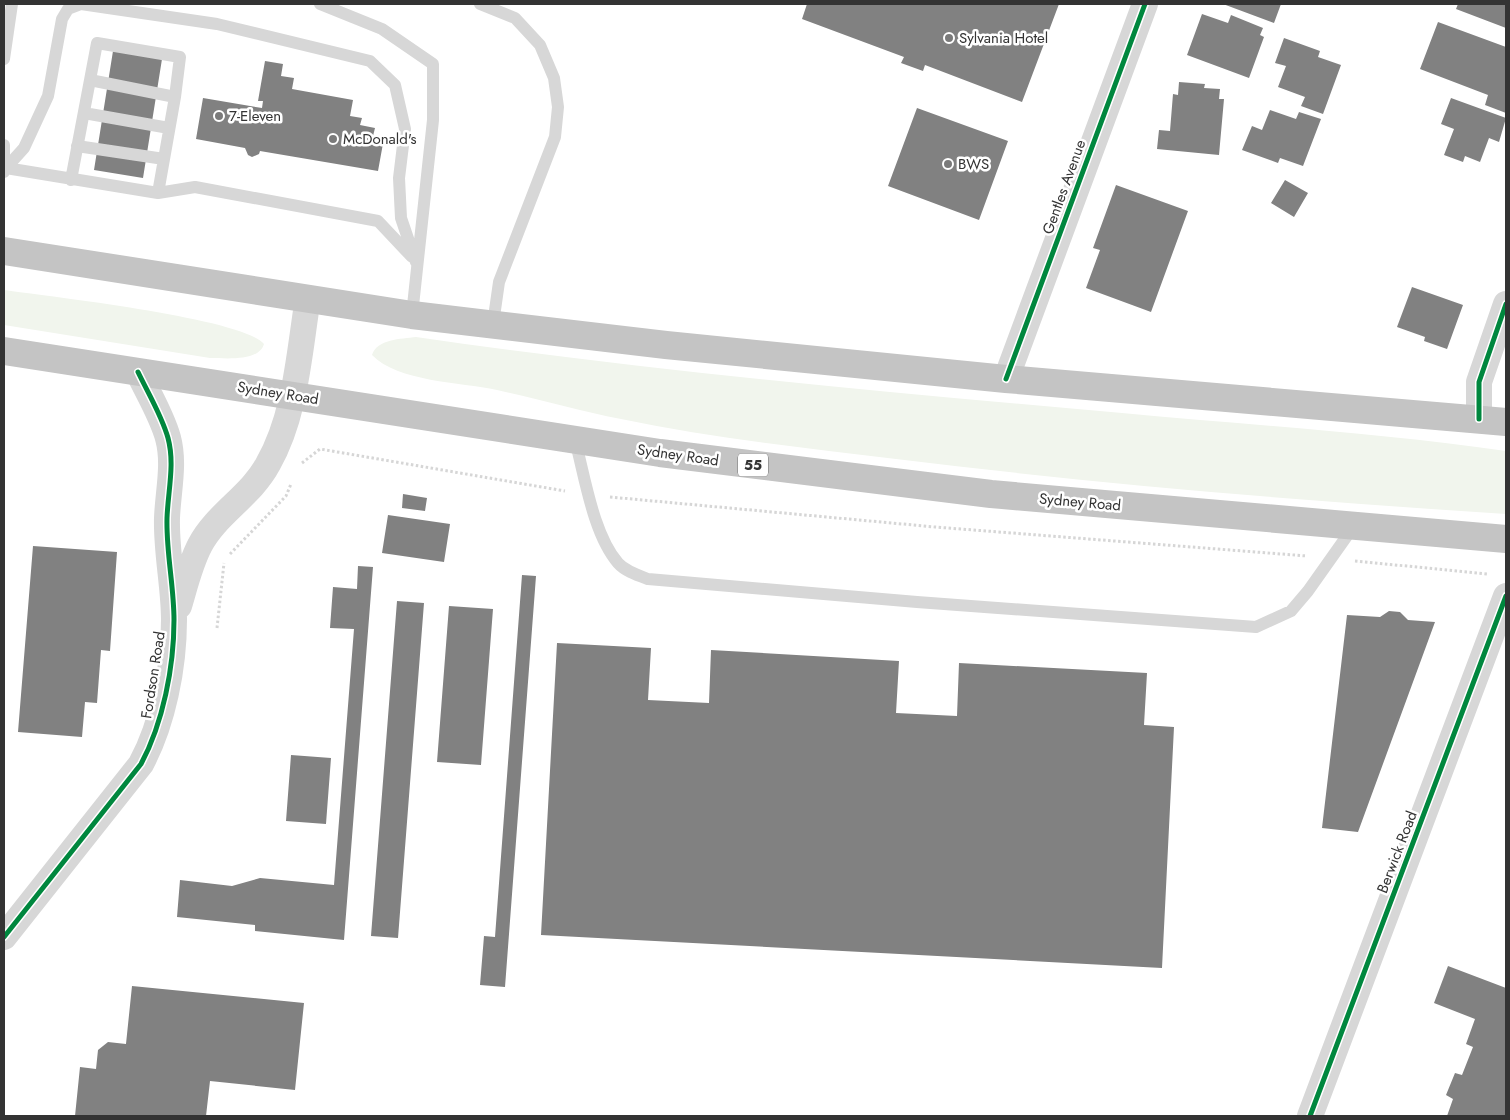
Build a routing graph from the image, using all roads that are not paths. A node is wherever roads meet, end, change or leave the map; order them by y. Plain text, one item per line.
1 (12, 4) edge
2 (320, 4) edge
3 (480, 4) edge
4 (1145, 4) edge
5 (4, 59) edge
6 (90, 80) junction
7 (175, 97) junction
8 (84, 113) junction
9 (169, 128) junction
10 (4, 145) edge
11 (77, 146) junction
12 (164, 159) junction
13 (5, 171) edge
14 (71, 180) junction
15 (158, 193) junction
16 (4, 251) edge
17 (416, 262) junction
18 (308, 298) junction
19 (1506, 304) edge
20 (412, 315) junction
21 (493, 324) junction
22 (4, 351) edge
23 (138, 372) junction
24 (1006, 379) junction
25 (292, 395) junction
26 (1479, 419) junction
27 (1506, 422) edge
28 (575, 440) junction
29 (1354, 526) junction
30 (1506, 539) edge
31 (1506, 596) edge
32 (174, 621) junction
33 (4, 937) edge
34 (1310, 1116) edge

1 - 5 lane
2 - 17 lane
3 - 21 lane
4 - 24 street, Gentles Avenue
6 - 7 lane
6 - 7 lane
6 - 8 lane
7 - 9 lane
8 - 9 lane
8 - 11 lane
9 - 12 lane
10 - 13 lane
11 - 12 lane
11 - 14 lane
12 - 15 lane
13 - 14 lane
13 - 17 lane
14 - 15 lane
15 - 17 lane
16 - 18 highway
17 - 20 lane
18 - 20 highway
18 - 25 street, Fordson Road
19 - 26 street
20 - 21 highway
21 - 24 highway
22 - 23 highway, Sydney Road / 55
23 - 25 highway, Sydney Road / 55
23 - 32 street, Fordson Road
24 - 26 highway
25 - 28 highway, Sydney Road / 55
25 - 32 street, Fordson Road
26 - 27 highway
28 - 29 highway, Sydney Road / 55
28 - 29 lane
29 - 30 highway, Sydney Road / 55
31 - 34 street, Berwick Road
32 - 33 street, Fordson Road

